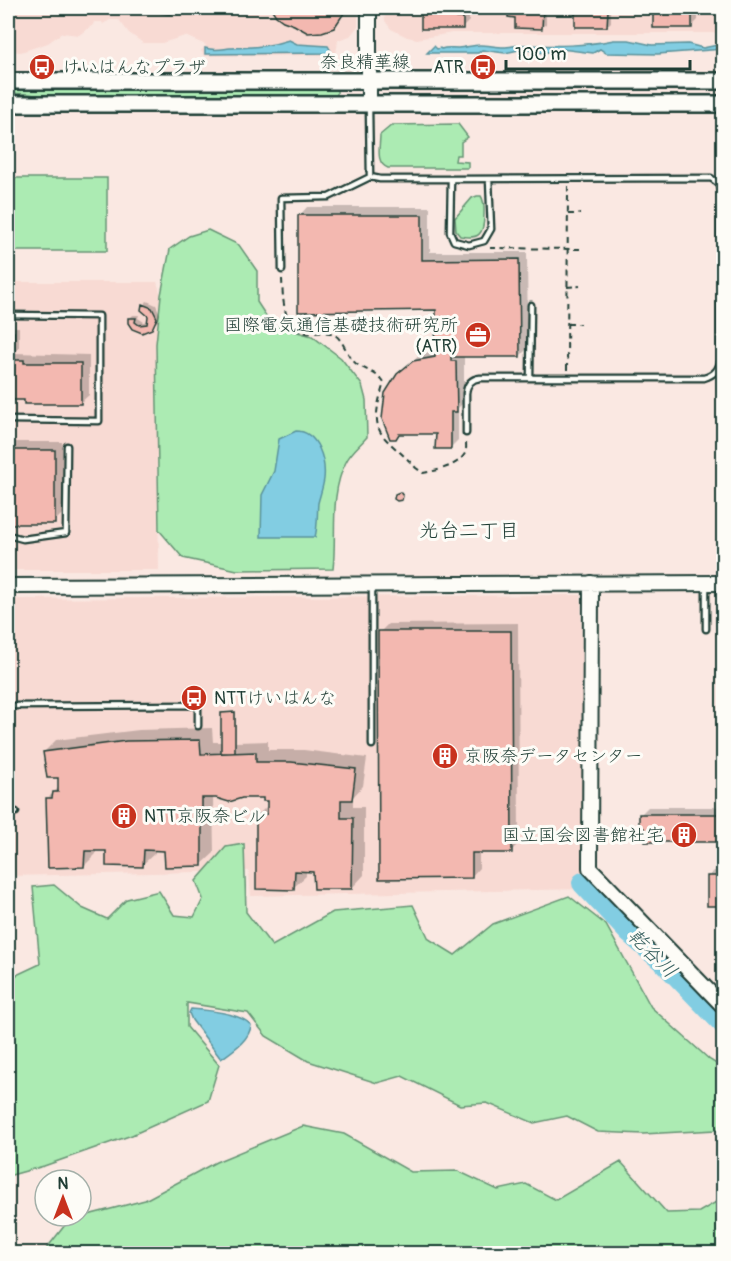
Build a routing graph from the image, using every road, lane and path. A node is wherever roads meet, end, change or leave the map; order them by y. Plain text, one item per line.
1 (369, 8) edge
2 (8, 81) edge
3 (369, 81) junction
4 (723, 81) edge
5 (8, 104) edge
6 (369, 104) junction
7 (723, 104) edge
8 (370, 177) junction
9 (568, 177) junction
10 (489, 178) junction
11 (451, 179) junction
12 (568, 214) junction
13 (580, 214) dead end
14 (476, 243) junction
15 (567, 249) junction
16 (580, 249) dead end
17 (282, 270) joint
18 (567, 286) junction
19 (580, 286) dead end
20 (531, 305) dead end
21 (8, 315) edge
22 (567, 324) junction
23 (580, 324) dead end
24 (530, 378) junction
25 (567, 379) junction
26 (8, 420) edge
27 (466, 433) joint
28 (68, 446) dead end
29 (8, 535) edge
30 (591, 583) junction
31 (706, 583) junction
32 (723, 583) edge
33 (372, 584) junction
34 (8, 586) edge
35 (706, 629) dead end
36 (8, 706) edge
37 (198, 726) dead end
38 (372, 745) dead end
39 (8, 812) edge
40 (16, 812) dead end
41 (723, 1007) edge

1 - 3 street
2 - 3 main road, 奈良精華線
3 - 4 main road, 奈良精華線
3 - 6 street
5 - 6 main road
6 - 7 main road
6 - 8 lane
8 - 11 lane
8 - 17 lane
9 - 10 lane
9 - 12 path
9 - 25 lane
10 - 11 lane
10 - 14 lane
11 - 14 lane
12 - 13 path
12 - 15 path
14 - 15 path
15 - 16 path
15 - 18 path
17 - 27 path
18 - 19 path
18 - 22 path
20 - 24 lane
21 - 26 lane
22 - 23 path
22 - 25 path
24 - 25 lane
24 - 27 lane
28 - 29 lane
30 - 31 street
30 - 33 street
30 - 41 street
31 - 32 street
31 - 35 lane
33 - 34 street
33 - 38 lane
36 - 37 lane
39 - 40 lane

